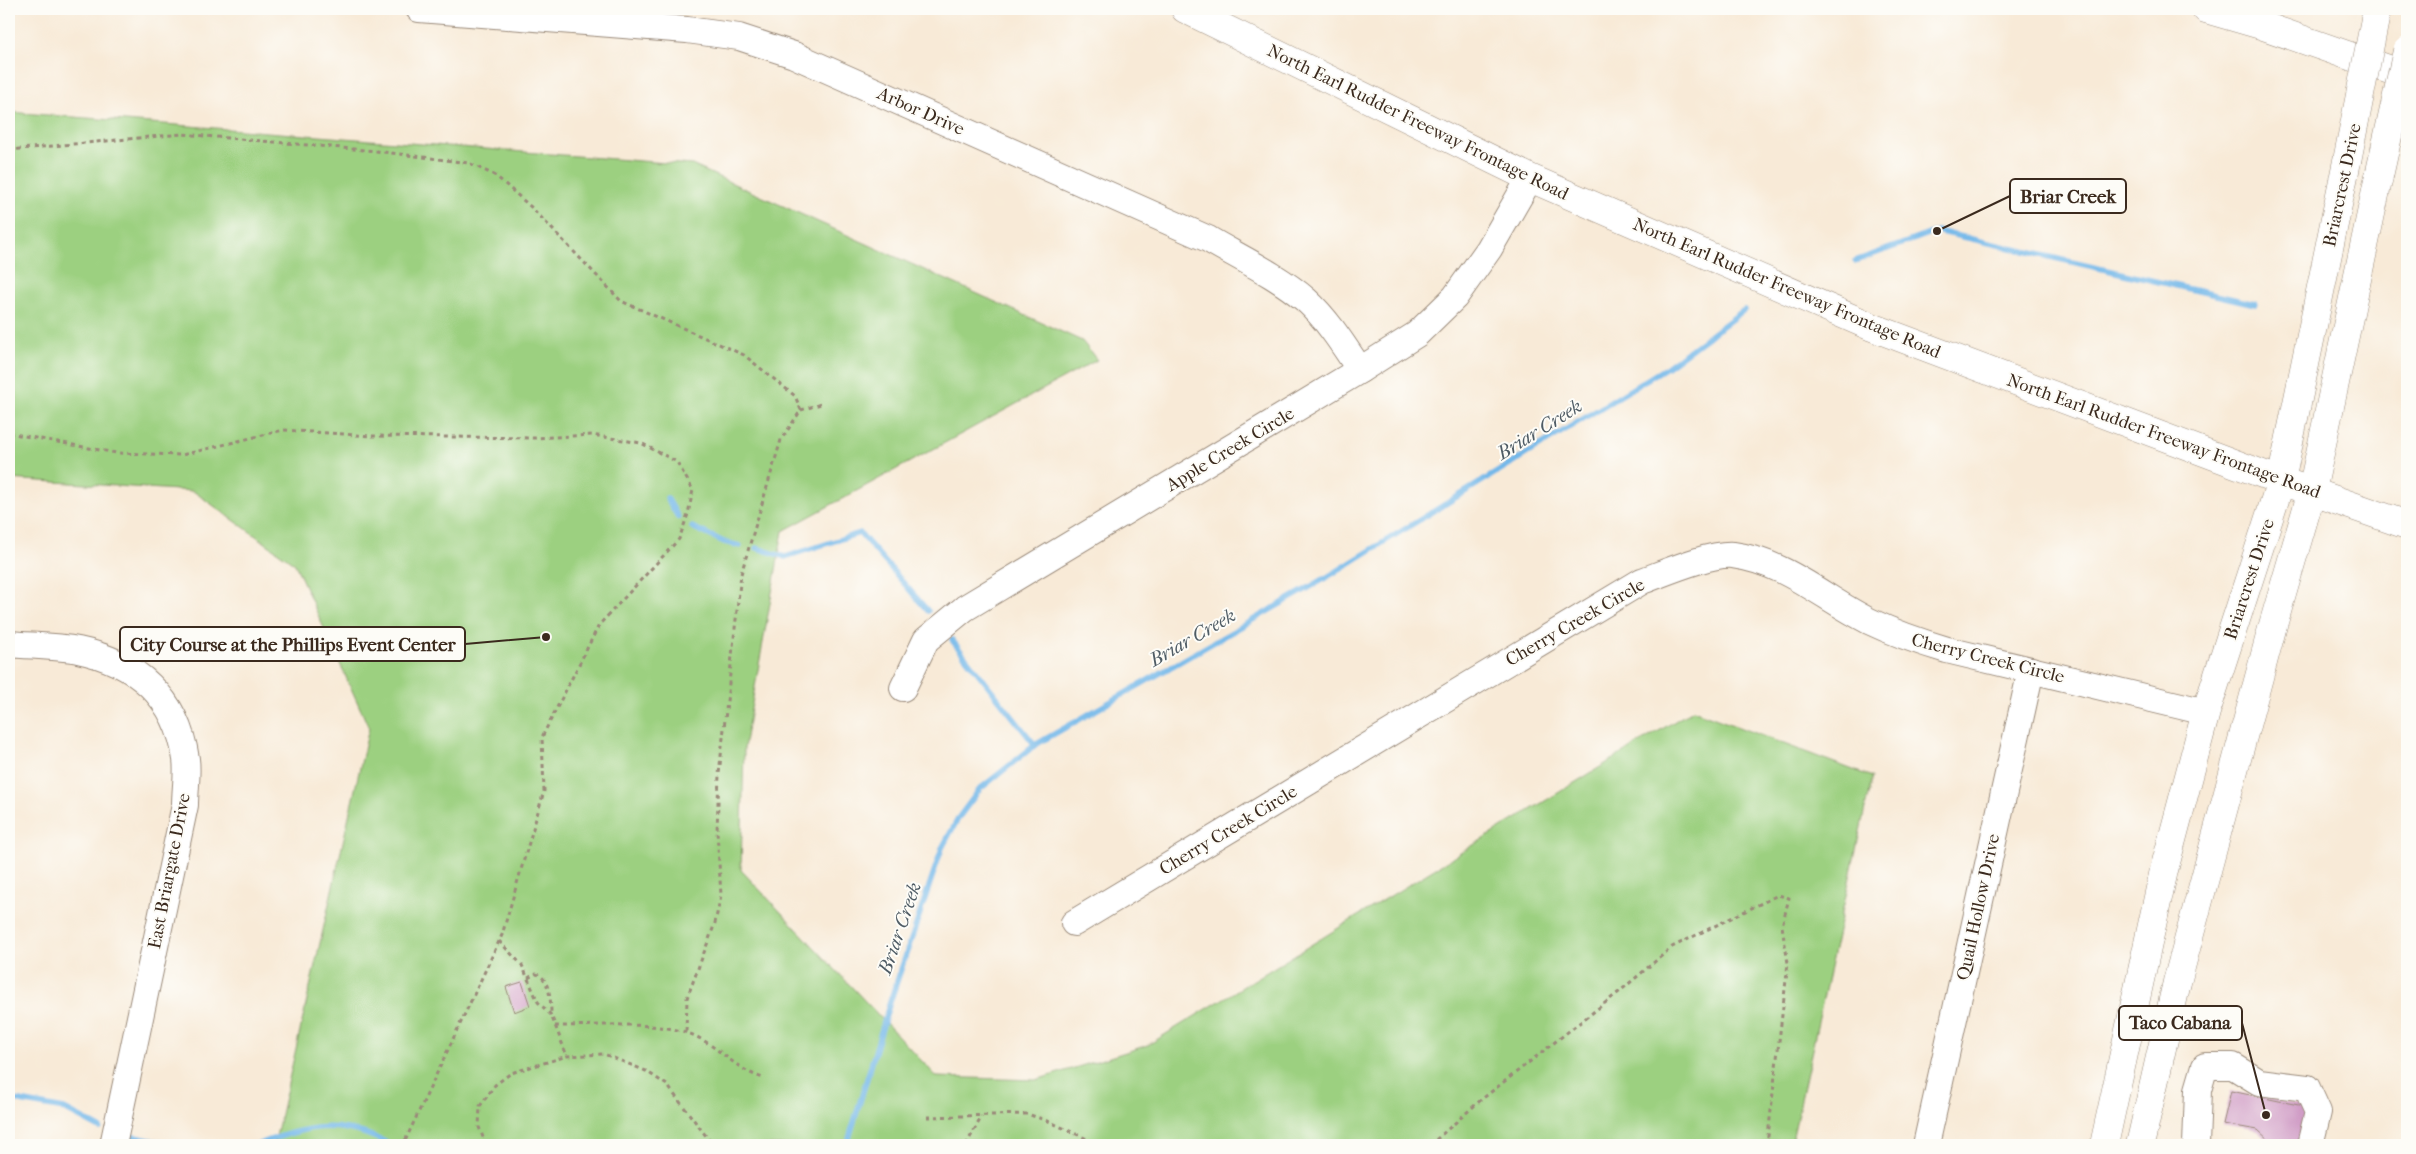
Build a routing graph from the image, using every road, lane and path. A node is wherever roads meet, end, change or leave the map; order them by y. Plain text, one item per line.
1 (419, 9) edge
2 (1185, 9) edge
3 (2206, 9) edge
4 (2377, 9) edge
5 (2407, 50) edge
6 (2407, 76) edge
7 (9, 150) edge
8 (1530, 178) junction
9 (1360, 370) junction
10 (821, 404) dead end
11 (800, 410) junction
12 (9, 433) edge
13 (2281, 481) junction
14 (2312, 490) junction
15 (2407, 524) edge
16 (9, 644) edge
17 (2031, 670) junction
18 (903, 688) dead end
19 (2206, 712) junction
20 (1074, 922) dead end
21 (499, 941) junction
22 (528, 978) junction
23 (550, 1015) junction
24 (555, 1026) junction
25 (686, 1032) junction
26 (567, 1056) junction
27 (764, 1078) dead end
28 (983, 1115) junction
29 (927, 1117) dead end
30 (116, 1134) edge
31 (405, 1141) dead end
32 (486, 1145) edge
33 (713, 1145) edge
34 (966, 1145) edge
35 (1100, 1145) edge
36 (1430, 1145) edge
37 (1767, 1145) edge
38 (1926, 1145) edge
39 (2104, 1145) edge
40 (2140, 1145) edge
41 (2196, 1145) edge
42 (2310, 1145) edge

1 - 9 street, Arbor Drive
2 - 8 main road, North Earl Rudder Freeway Frontage Road
3 - 6 main road
4 - 13 main road, Briarcrest Drive, bridge
5 - 14 main road, Briarcrest Drive, bridge
7 - 11 path
8 - 9 street, Apple Creek Circle
8 - 13 main road, North Earl Rudder Freeway Frontage Road
9 - 18 street, Apple Creek Circle
10 - 11 path
11 - 25 path
12 - 21 path
13 - 14 main road, North Earl Rudder Freeway Frontage Road
13 - 19 main road, Briarcrest Drive
14 - 15 main road, North Earl Rudder Freeway Frontage Road
14 - 40 main road, Briarcrest Drive
16 - 30 street, East Briargate Drive
17 - 19 street, Cherry Creek Circle
17 - 20 street, Cherry Creek Circle
17 - 38 street, Quail Hollow Drive
19 - 39 main road, Briarcrest Drive
21 - 22 path
21 - 31 path
22 - 23 path
22 - 23 path
23 - 24 path
24 - 25 path
24 - 26 path
25 - 27 path
26 - 32 path
26 - 33 path
28 - 29 path
28 - 34 path
28 - 35 path
36 - 37 path
41 - 42 street

